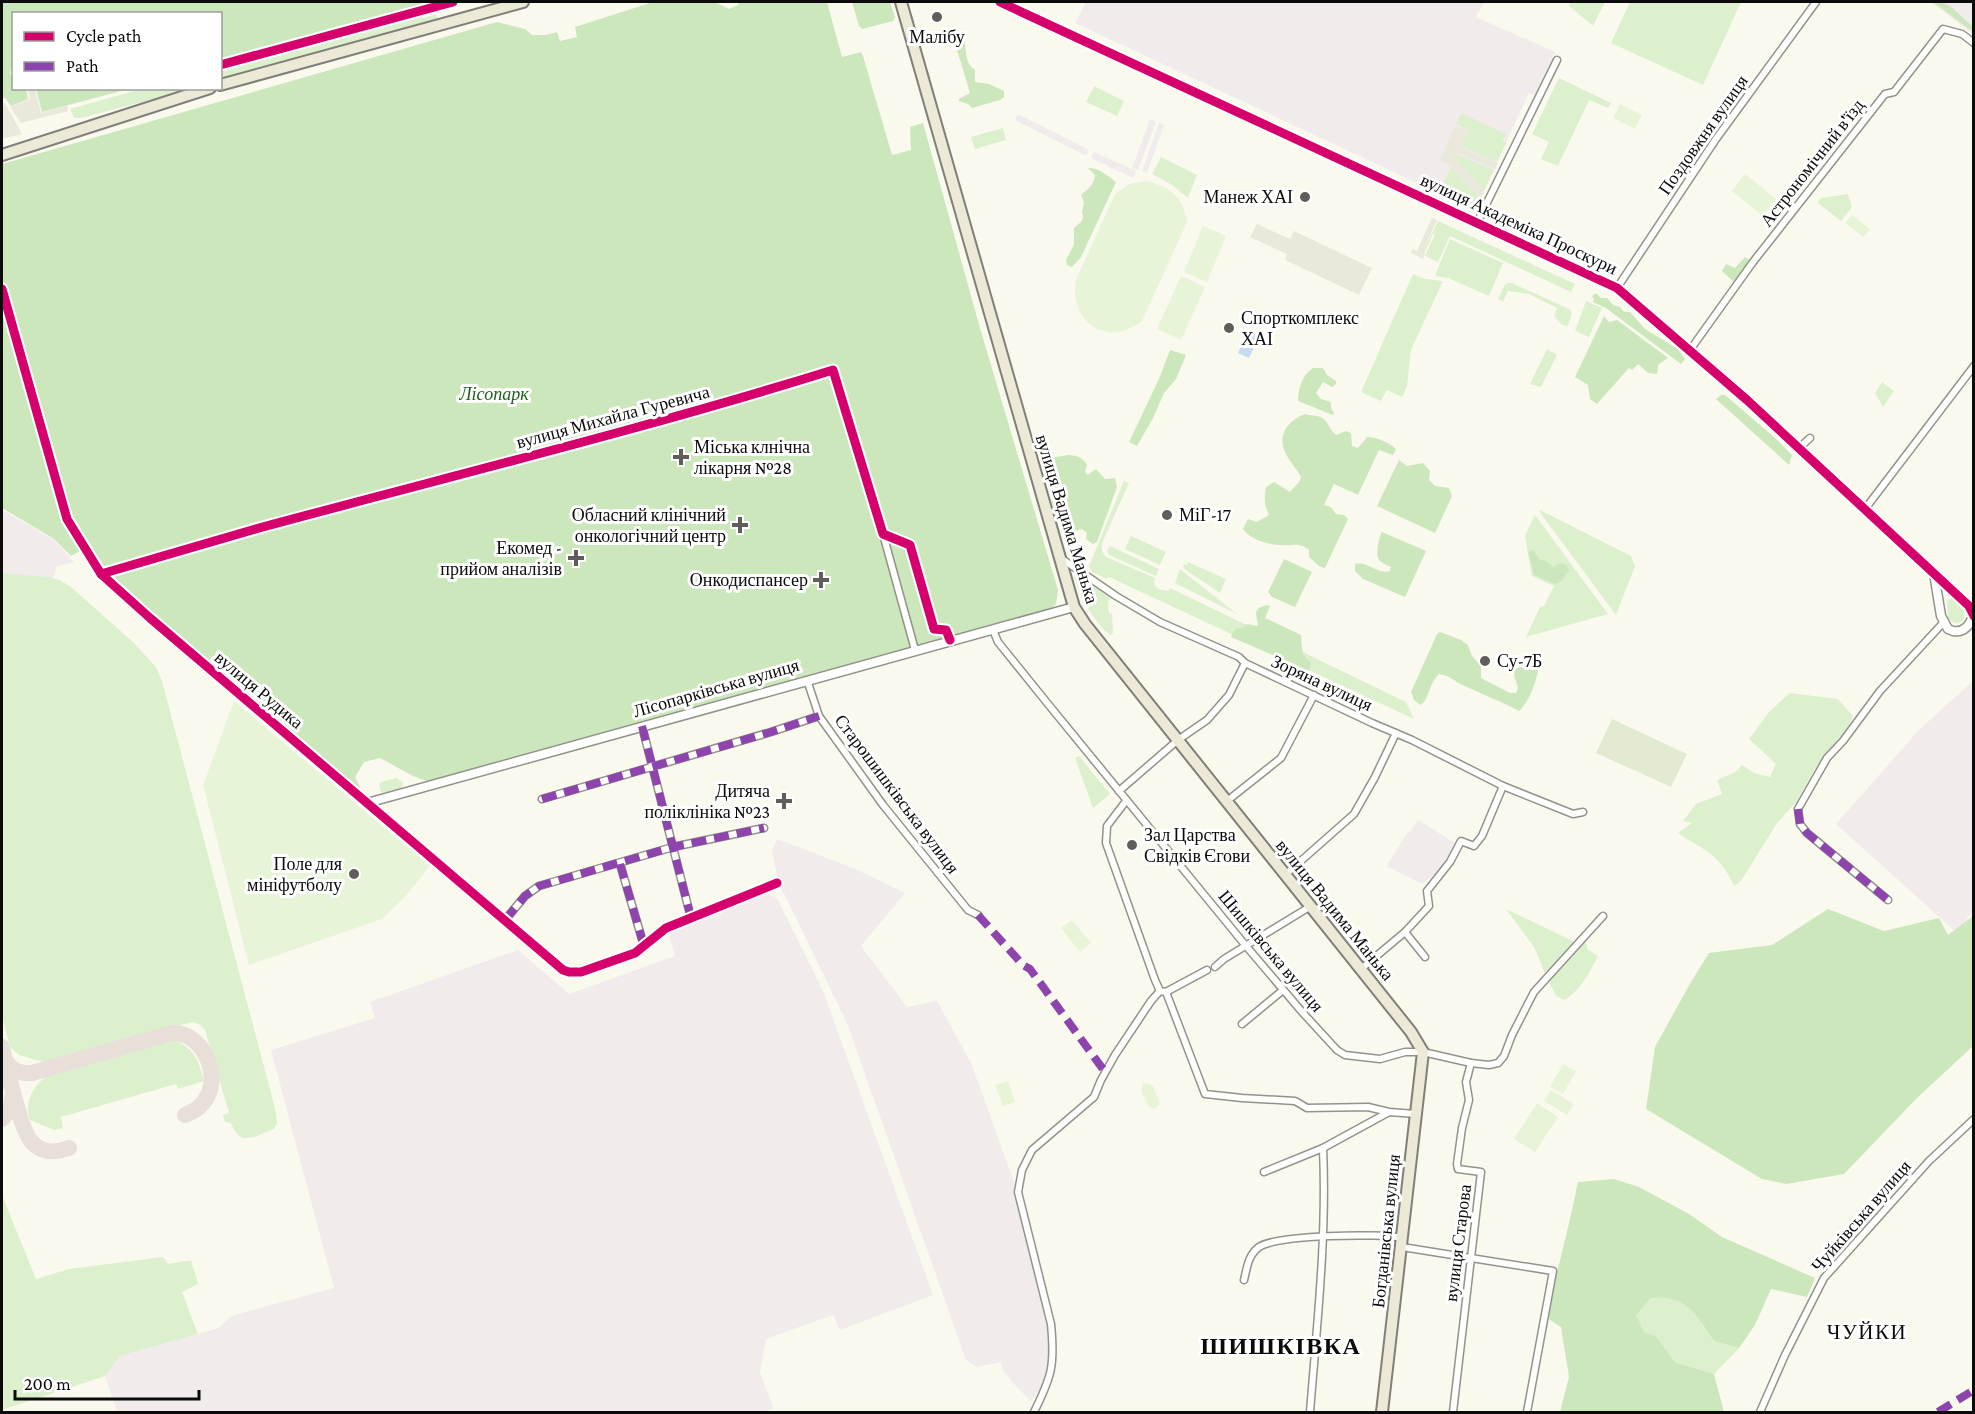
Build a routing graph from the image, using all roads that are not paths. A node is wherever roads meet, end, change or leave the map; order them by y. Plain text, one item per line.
1 (523, 2) edge
2 (901, 2) edge
3 (1000, 2) edge
4 (1816, 2) edge
5 (1974, 43) edge
6 (1557, 60) dead end
7 (222, 84) edge
8 (204, 90) edge
9 (2, 155) edge
10 (1477, 223) junction
11 (1617, 288) junction
12 (2, 289) edge
13 (1690, 350) junction
14 (1974, 366) edge
15 (1810, 438) dead end
16 (1799, 448) junction
17 (1865, 509) junction
18 (882, 534) junction
19 (1059, 558) junction
20 (1934, 573) junction
21 (101, 574) junction
22 (1971, 604) edge
23 (1074, 607) junction
24 (1974, 616) edge
25 (1943, 623) junction
26 (993, 630) junction
27 (950, 640) junction
28 (915, 650) junction
29 (1245, 663) junction
30 (807, 680) junction
31 (1314, 695) junction
32 (819, 716) junction
33 (642, 726) junction
34 (1396, 733) junction
35 (1179, 740) junction
36 (652, 767) junction
37 (1503, 786) junction
38 (1119, 791) junction
39 (542, 799) dead end
40 (1126, 801) junction
41 (1227, 801) junction
42 (367, 803) junction
43 (1583, 812) dead end
44 (764, 828) dead end
45 (673, 847) junction
46 (620, 864) junction
47 (1286, 874) junction
48 (777, 883) dead end
49 (1888, 900) dead end
50 (1311, 906) junction
51 (978, 915) dead end
52 (1603, 916) dead end
53 (691, 918) junction
54 (505, 920) junction
55 (1405, 932) junction
56 (644, 946) junction
57 (1246, 946) junction
58 (1425, 957) dead end
59 (1215, 967) dead end
60 (1361, 969) junction
61 (1208, 970) dead end
62 (1283, 990) junction
63 (1163, 992) junction
64 (1242, 1024) dead end
65 (1424, 1052) junction
66 (1471, 1063) junction
67 (1389, 1112) junction
68 (1416, 1114) junction
69 (1974, 1119) edge
70 (1323, 1148) junction
71 (1264, 1172) dead end
72 (1324, 1237) junction
73 (1402, 1242) junction
74 (1472, 1257) junction
75 (1244, 1280) dead end
76 (1034, 1413) edge
77 (1310, 1413) edge
78 (1382, 1413) edge
79 (1453, 1413) edge
80 (1527, 1413) edge
81 (1760, 1413) edge

1 - 7 main road
2 - 19 main road, вулиця Вадима Манька
3 - 10 street, вулиця Академіка Проскури
4 - 11 street, Поздовжня вулиця
5 - 13 street, Астрономічний в'їзд
6 - 10 street
8 - 9 main road
10 - 11 street, вулиця Академіка Проскури
11 - 13 street, вулиця Академіка Проскури
12 - 21 street, вулиця Рудика
13 - 16 street, вулиця Академіка Проскури
14 - 17 street
15 - 16 street
16 - 17 street, вулиця Академіка Проскури
17 - 20 street, вулиця Академіка Проскури
18 - 21 street, вулиця Михайла Гуревича
18 - 27 street
18 - 28 street, вулиця Михайла Гуревича
19 - 23 main road, вулиця Вадима Манька
19 - 29 street, Зоряна вулиця
20 - 22 street, вулиця Академіка Проскури
20 - 25 street
21 - 42 street, вулиця Рудика
22 - 24 street, вулиця Академіка Проскури
23 - 26 street, Лісопарківська вулиця
23 - 35 main road, вулиця Вадима Манька
24 - 25 street, вулиця Академіка Проскури
25 - 49 street
26 - 27 street, Лісопарківська вулиця
26 - 38 street, Шишківська вулиця
27 - 28 street, Лісопарківська вулиця
28 - 30 street, Лісопарківська вулиця
29 - 31 street, Зоряна вулиця
29 - 35 street
30 - 32 street, Старошишківська вулиця
30 - 33 street, Лісопарківська вулиця
31 - 34 street, Зоряна вулиця
31 - 41 street
32 - 36 street
32 - 51 street, Старошишківська вулиця
33 - 36 street
33 - 42 street, Лісопарківська вулиця
34 - 37 street, Зоряна вулиця
34 - 47 street
35 - 38 street
35 - 41 main road, вулиця Вадима Манька
36 - 39 street
36 - 45 street
37 - 43 street, Зоряна вулиця
37 - 55 street
38 - 40 street, Шишківська вулиця
40 - 57 street, Шишківська вулиця
40 - 63 street
41 - 47 main road, вулиця Вадима Манька
42 - 54 street, вулиця Рудика
44 - 45 street
45 - 46 street
45 - 53 street
46 - 54 street
46 - 56 street
47 - 50 main road, вулиця Вадима Манька
48 - 53 street
50 - 57 street
50 - 60 main road, вулиця Вадима Манька
52 - 66 street
53 - 56 street
54 - 56 street, вулиця Рудика
55 - 58 street
55 - 60 street
57 - 59 street
57 - 62 street, Шишківська вулиця
60 - 65 main road, вулиця Вадима Манька
61 - 63 street
62 - 64 street
62 - 65 street, Шишківська вулиця
63 - 67 street
63 - 76 street
65 - 66 street
65 - 68 main road, Богданівська вулиця
66 - 74 street, вулиця Старова
67 - 68 street
67 - 70 street
68 - 73 main road, Богданівська вулиця
69 - 81 street, Чуйківська вулиця
70 - 71 street
70 - 72 street
72 - 73 street
72 - 75 street
72 - 77 street
73 - 74 street
73 - 78 main road, Богданівська вулиця
74 - 79 street, вулиця Старова
74 - 80 street

